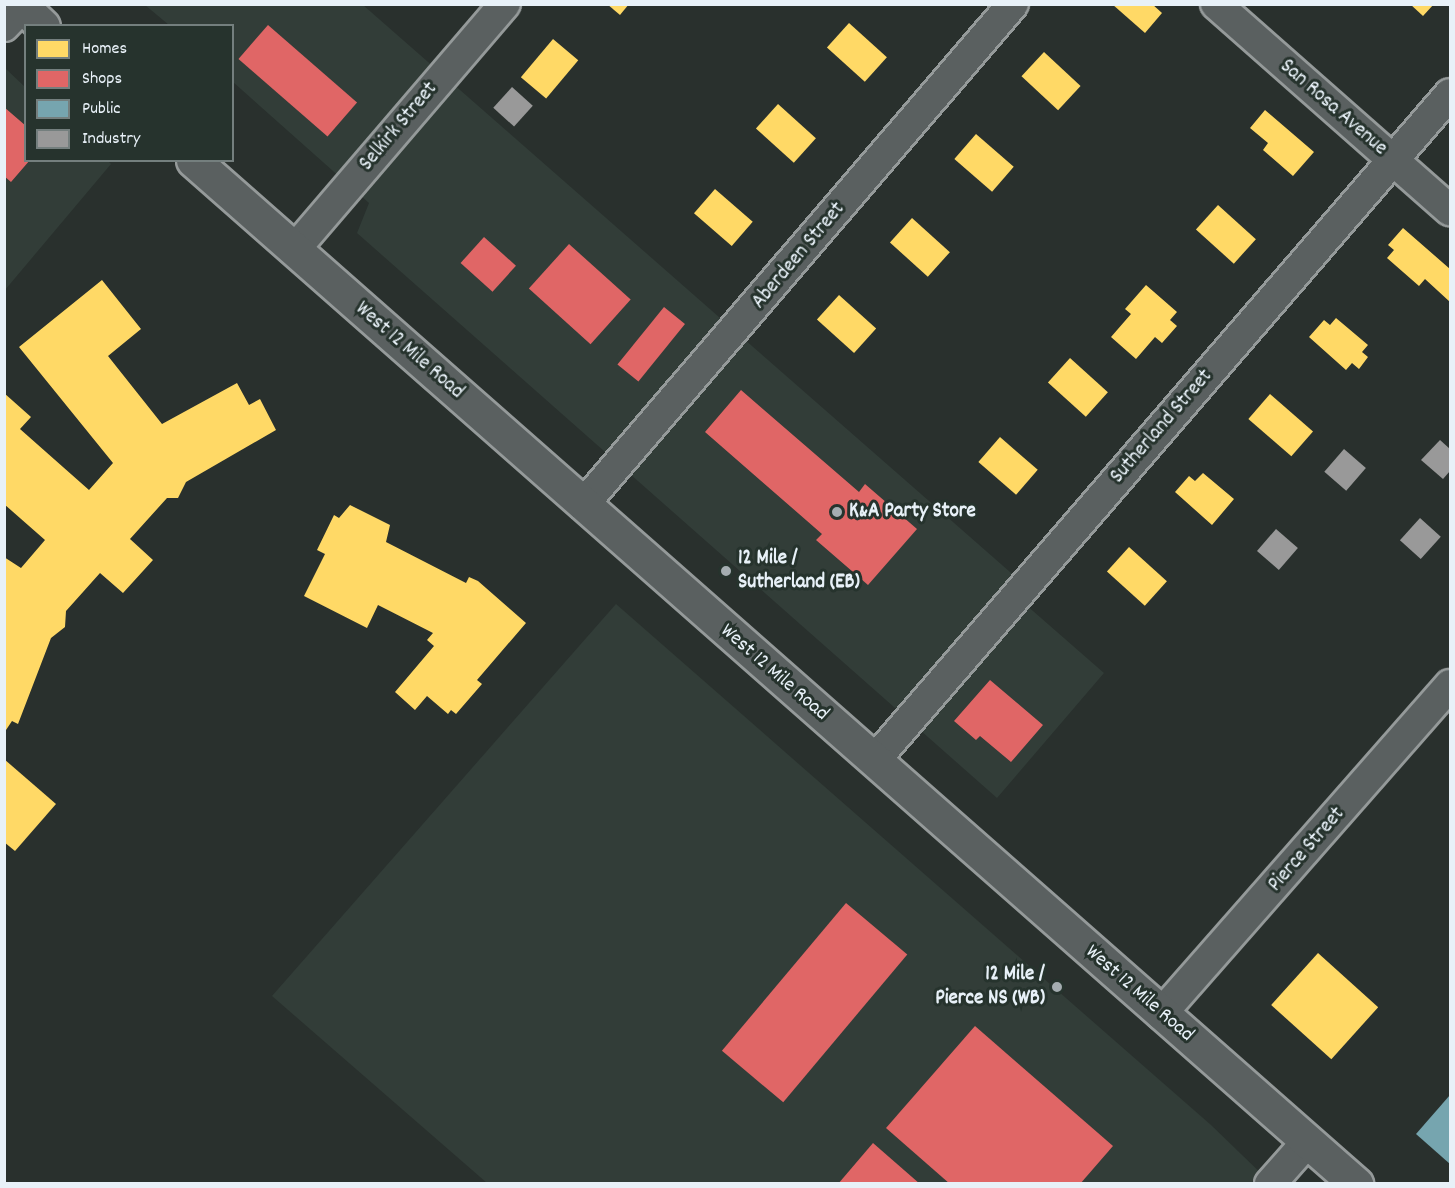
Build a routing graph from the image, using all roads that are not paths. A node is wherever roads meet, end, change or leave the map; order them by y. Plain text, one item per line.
1 (505, 4) edge
2 (1013, 4) edge
3 (1216, 4) edge
4 (1450, 94) edge
5 (1394, 161) junction
6 (195, 162) edge
7 (1450, 210) edge
8 (294, 250) junction
9 (583, 505) junction
10 (1450, 685) edge
11 (874, 760) junction
12 (1161, 1014) junction
13 (1308, 1142) junction
14 (1270, 1184) edge
15 (1356, 1184) edge

1 - 8 street, Selkirk Street
2 - 9 street, Aberdeen Street
3 - 5 street, San Rosa Avenue
4 - 5 street, Sutherland Street
5 - 7 street, San Rosa Avenue
5 - 11 street, Sutherland Street
6 - 8 main road, West 12 Mile Road
8 - 9 main road, West 12 Mile Road
9 - 11 main road, West 12 Mile Road
10 - 12 street, Pierce Street
11 - 12 main road, West 12 Mile Road
12 - 13 main road, West 12 Mile Road
13 - 14 street
13 - 15 main road, West 12 Mile Road

